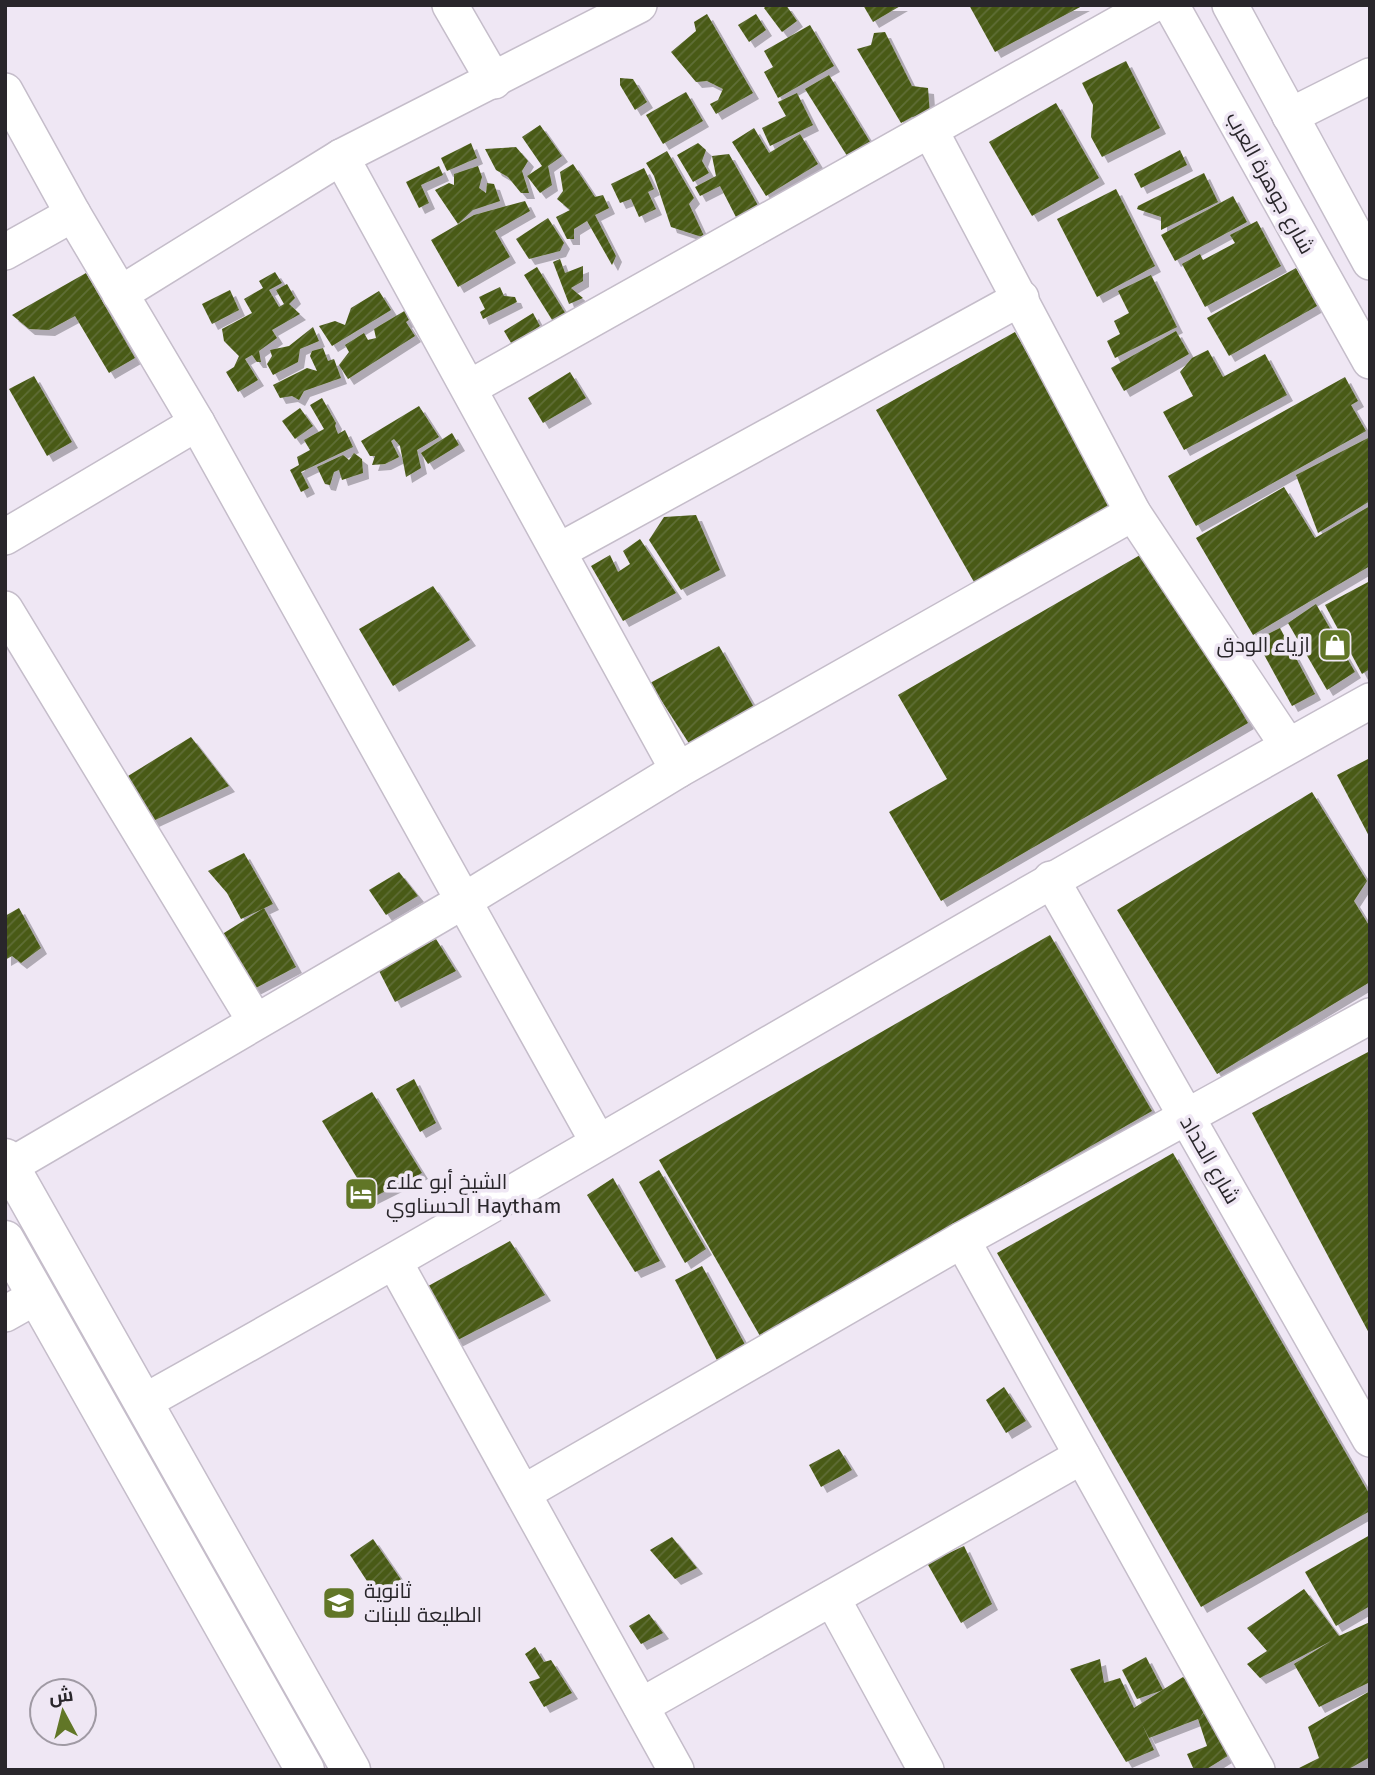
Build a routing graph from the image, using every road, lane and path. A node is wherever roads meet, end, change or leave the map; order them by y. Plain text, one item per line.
1 (450, 5) edge
2 (639, 5) edge
3 (1152, 5) edge
4 (1171, 5) edge
5 (1230, 5) edge
6 (1370, 76) edge
7 (494, 80) junction
8 (5, 91) edge
9 (1290, 116) junction
10 (931, 132) junction
11 (341, 158) junction
12 (73, 215) junction
13 (5, 252) edge
14 (1370, 262) edge
15 (120, 294) junction
16 (1021, 298) junction
17 (1370, 360) edge
18 (469, 388) junction
19 (197, 424) junction
20 (1133, 513) junction
21 (5, 537) edge
22 (559, 551) junction
23 (5, 609) edge
24 (1370, 701) edge
25 (1288, 746) junction
26 (678, 770) junction
27 (1051, 879) junction
28 (465, 900) junction
29 (1370, 1016) edge
30 (255, 1021) junction
31 (1185, 1117) junction
32 (598, 1142) junction
33 (8, 1162) edge
34 (5, 1240) edge
35 (962, 1240) junction
36 (395, 1263) junction
37 (21, 1305) edge
38 (144, 1402) junction
39 (1370, 1439) edge
40 (1082, 1456) junction
41 (523, 1493) junction
42 (832, 1598) junction
43 (641, 1706) junction
44 (1249, 1767) edge
45 (306, 1770) edge
46 (351, 1770) edge
47 (676, 1770) edge
48 (926, 1770) edge

1 - 7 street
2 - 7 street
3 - 10 street
4 - 17 street, شارع جوهرة العرب
5 - 9 street
6 - 9 street
7 - 11 street
8 - 12 street
9 - 14 street
10 - 16 street
10 - 18 street
11 - 15 street
11 - 18 street
12 - 13 street
12 - 15 street
15 - 19 street
16 - 20 street
16 - 22 street
18 - 22 street
19 - 21 street
19 - 28 street
20 - 25 street
20 - 26 street
22 - 26 street
23 - 30 street
24 - 25 street
25 - 27 street
26 - 28 street
27 - 31 street, شارع الحداد
27 - 32 street
28 - 30 street
28 - 32 street
29 - 31 street
30 - 33 street
31 - 35 street
31 - 39 street, شارع الحداد
32 - 36 street
33 - 38 street
34 - 37 street
35 - 40 street
35 - 41 street
36 - 38 street
36 - 41 street
37 - 45 street
38 - 46 street
40 - 42 street
40 - 44 street
41 - 43 street
42 - 43 street
42 - 48 street
43 - 47 street

